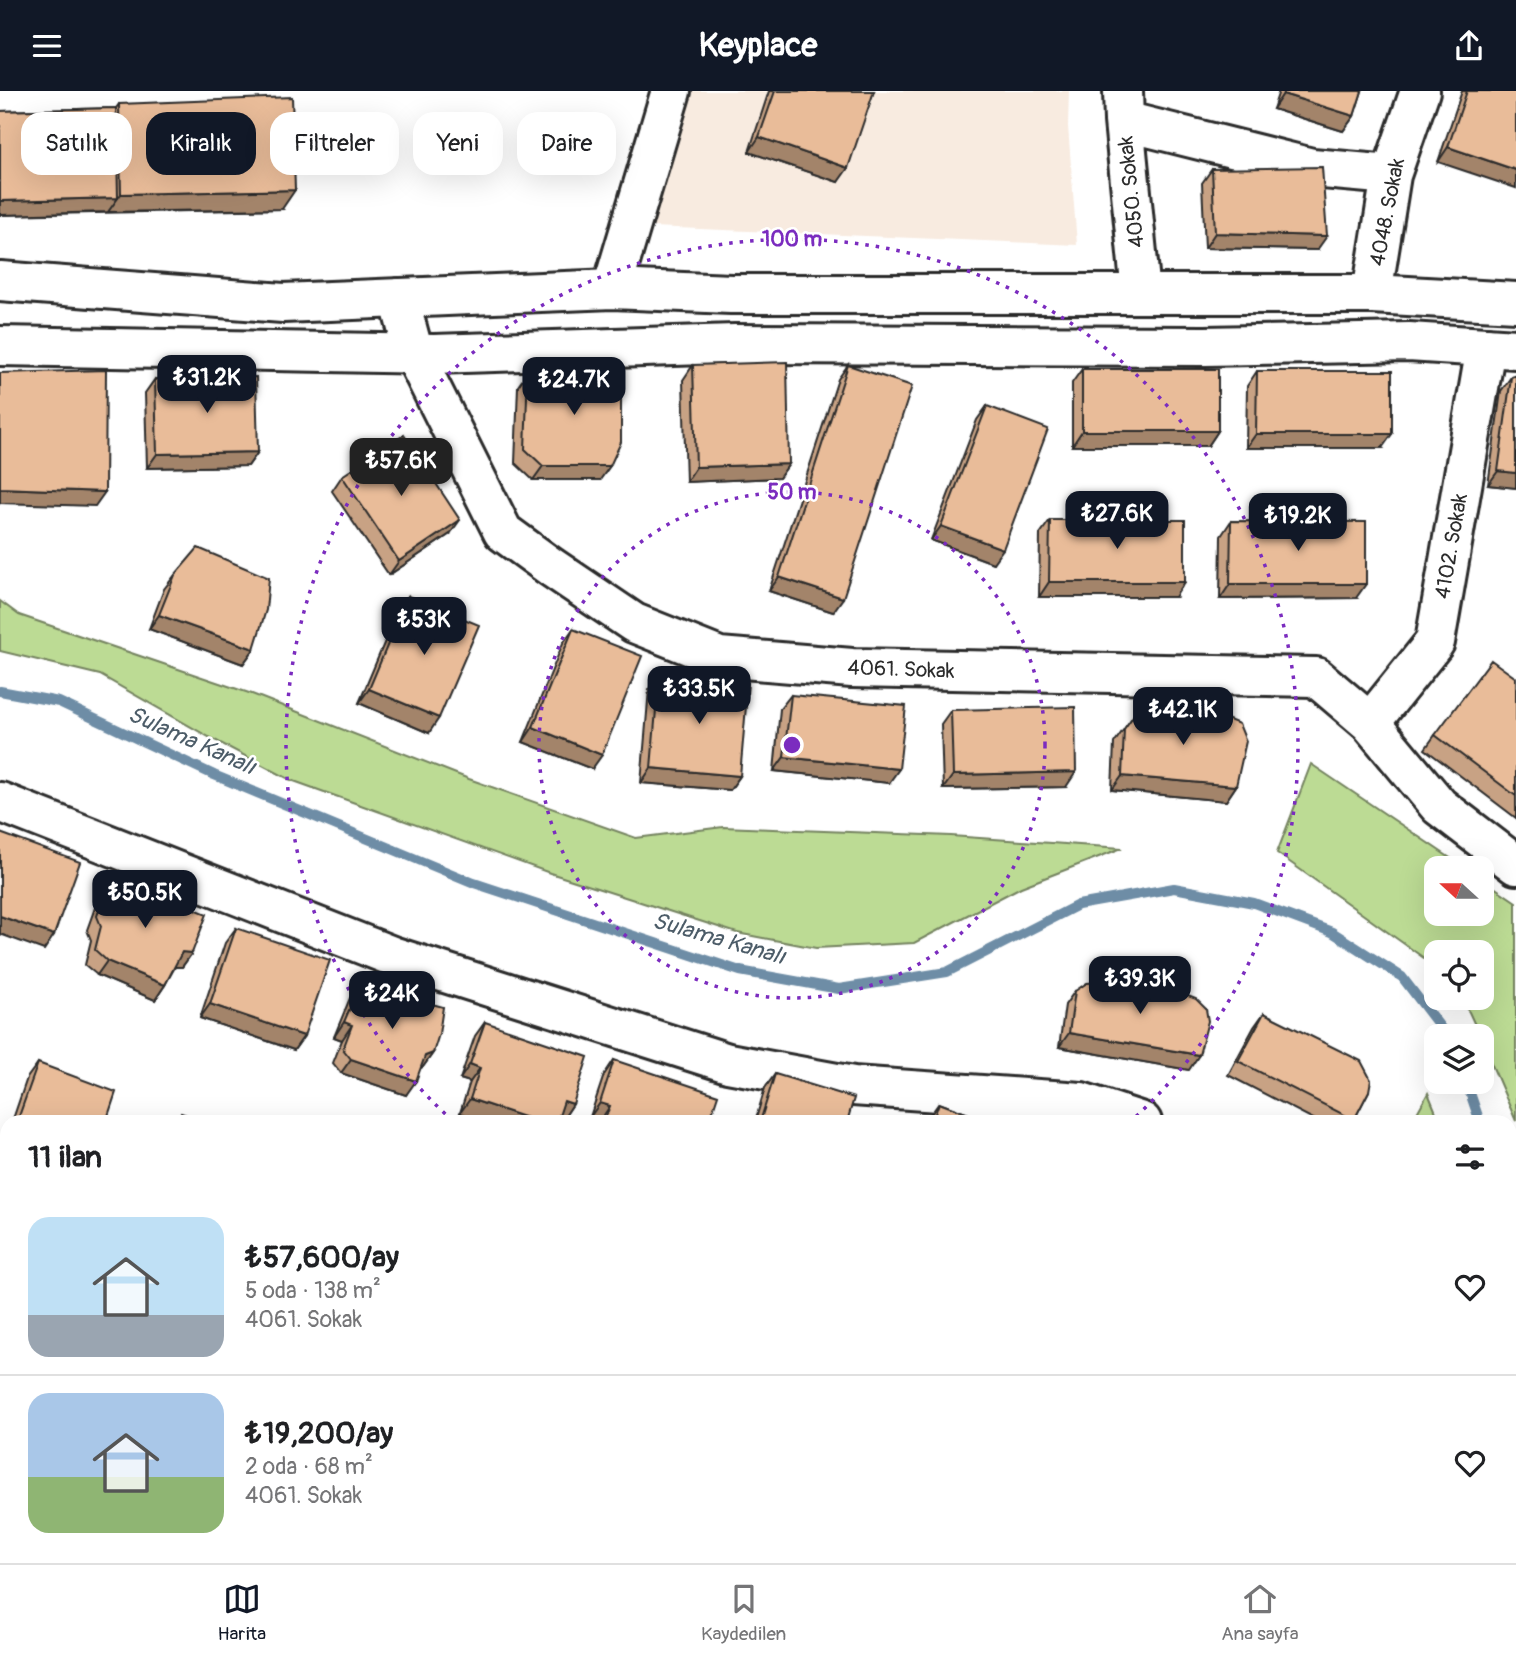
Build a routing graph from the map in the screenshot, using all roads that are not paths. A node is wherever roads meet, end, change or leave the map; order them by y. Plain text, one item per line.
1 (671, 91) edge
2 (1420, 91) edge
3 (1123, 106) edge
4 (1391, 175) junction
5 (0, 281) edge
6 (612, 289) junction
7 (1141, 294) junction
8 (1372, 294) junction
9 (399, 298) junction
10 (1516, 302) edge
11 (0, 346) edge
12 (1501, 348) edge
13 (414, 354) junction
14 (1370, 723) junction
15 (0, 802) edge
16 (1516, 865) edge
17 (890, 1106) edge
18 (1121, 1115) edge

1 - 6 street
2 - 4 street, 4048. Sokak
3 - 4 street
3 - 7 street, 4050. Sokak
4 - 8 street, 4048. Sokak
5 - 9 street
6 - 7 street
6 - 9 street
7 - 8 street
8 - 10 street
9 - 13 street, 4061. Sokak
11 - 13 street
12 - 13 street
12 - 14 street, 4102. Sokak
13 - 14 street, 4061. Sokak
14 - 16 street, 4061. Sokak
15 - 17 street
17 - 18 street

